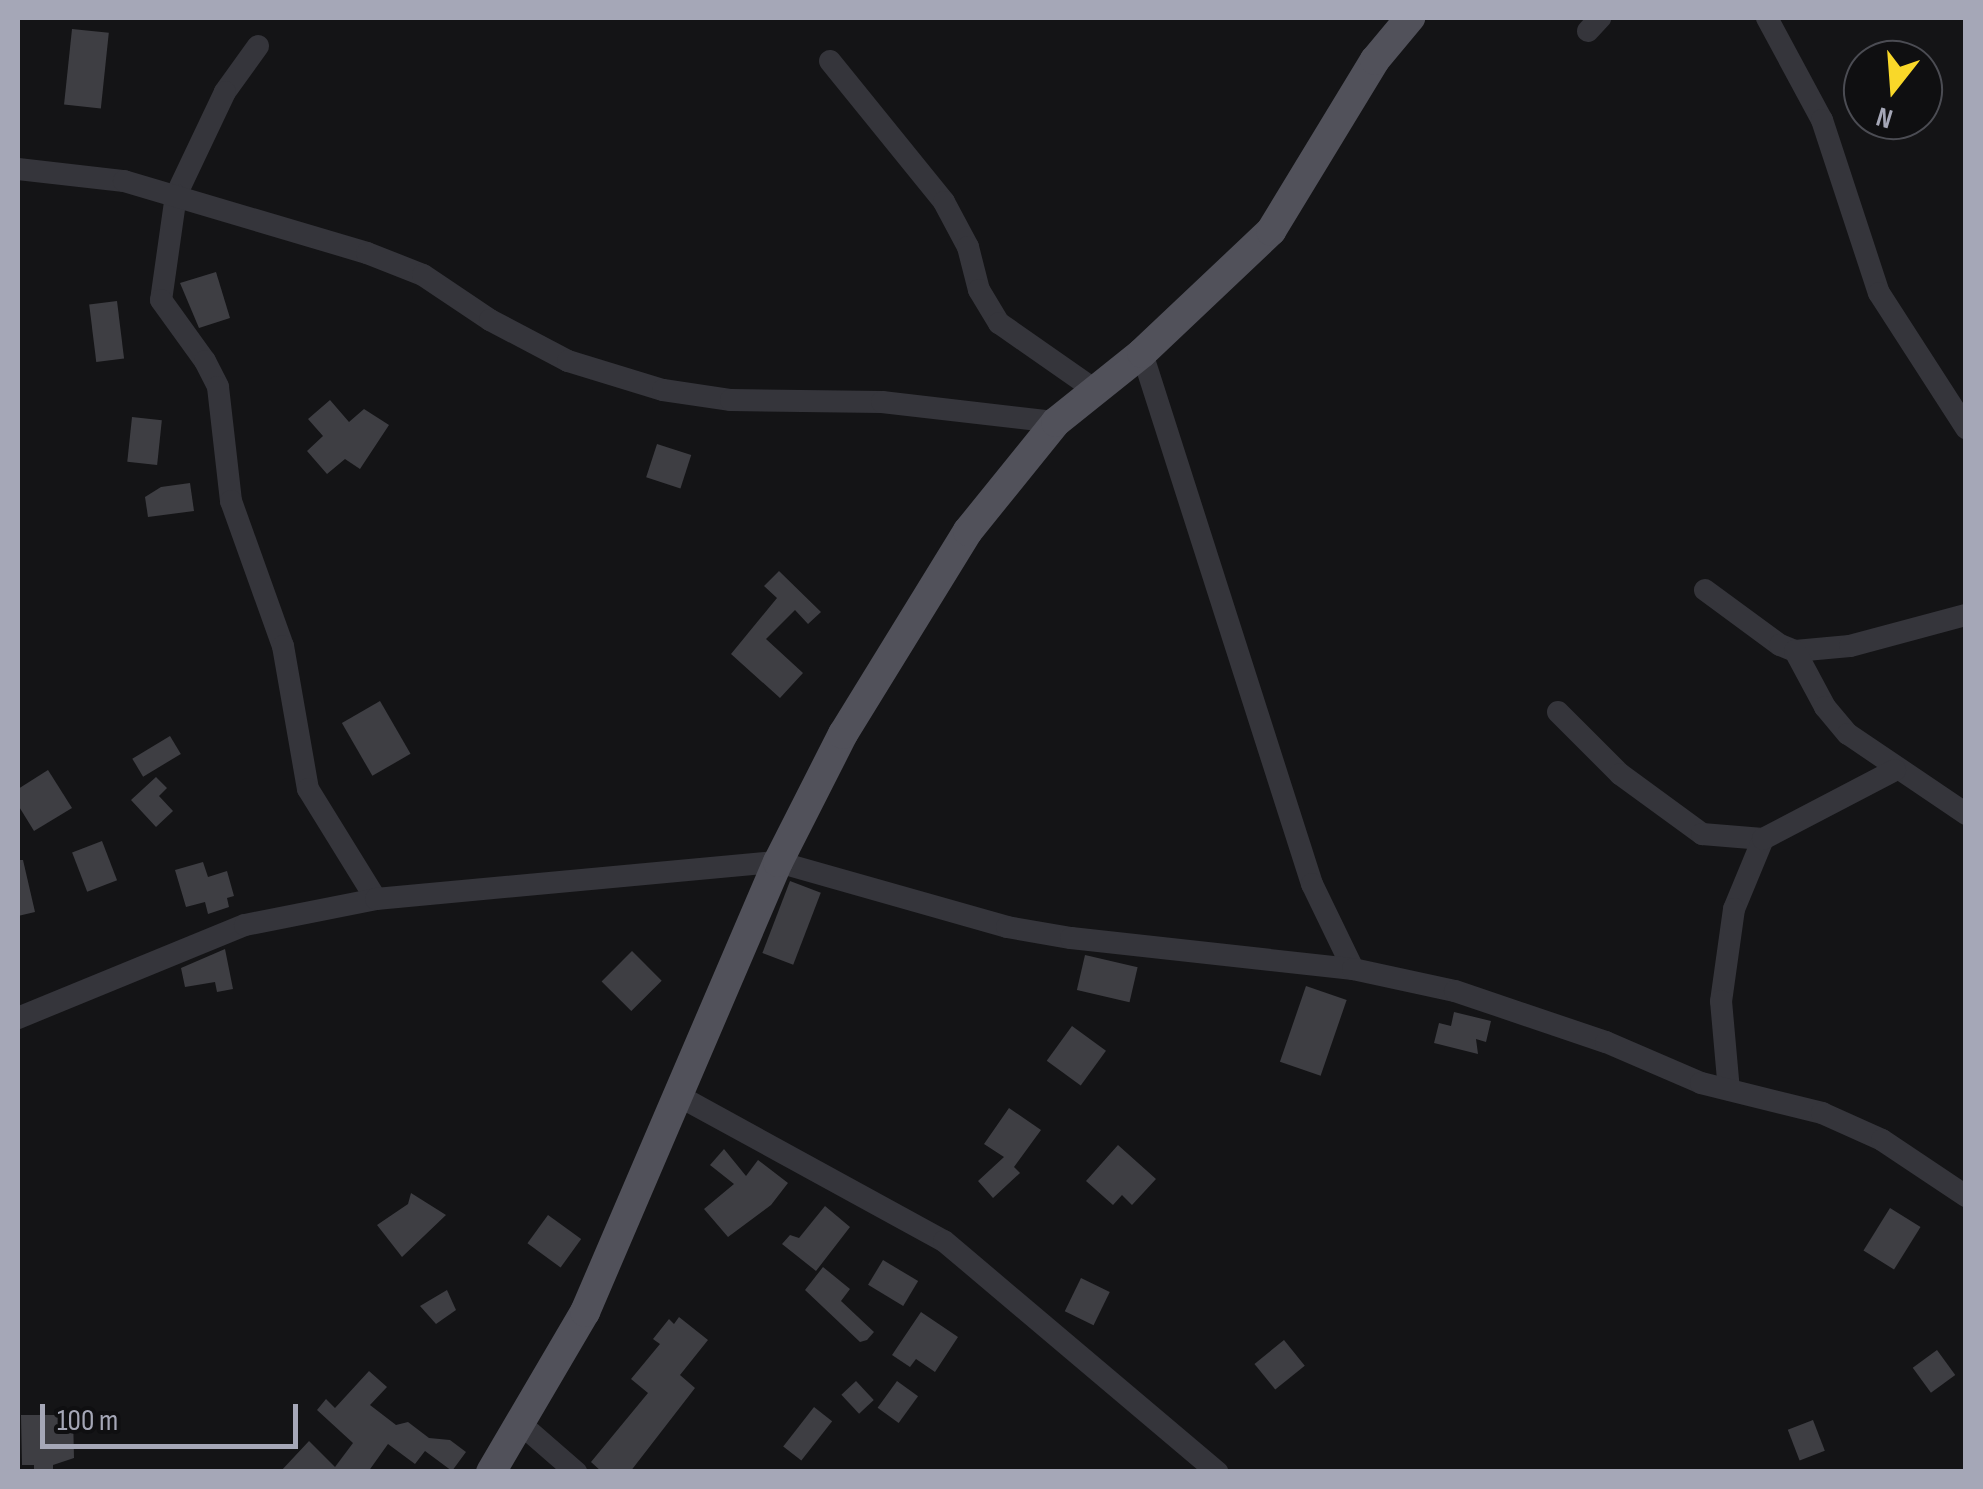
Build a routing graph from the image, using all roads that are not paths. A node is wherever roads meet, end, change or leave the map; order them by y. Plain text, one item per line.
1 (1410, 18) edge
2 (1767, 18) edge
3 (258, 46) dead end
4 (830, 61) dead end
5 (18, 168) edge
6 (176, 195) junction
7 (1142, 353) junction
8 (1096, 390) junction
9 (1056, 422) junction
10 (1966, 428) edge
11 (1705, 590) dead end
12 (1966, 615) edge
13 (1795, 651) junction
14 (1558, 712) dead end
15 (1895, 770) junction
16 (1966, 814) edge
17 (1762, 839) junction
18 (778, 862) junction
19 (376, 899) junction
20 (1353, 969) junction
21 (18, 1018) edge
22 (1729, 1090) junction
23 (679, 1096) junction
24 (1966, 1196) edge
25 (522, 1425) junction
26 (491, 1472) edge
27 (576, 1472) edge
28 (1217, 1472) edge

1 - 7 main road
2 - 10 street
3 - 6 street
4 - 8 street
5 - 6 street
6 - 9 street
6 - 19 street
7 - 8 main road
7 - 20 street
8 - 9 main road
9 - 18 main road
11 - 13 street
12 - 13 street
13 - 15 street
14 - 17 street
15 - 16 street
15 - 17 street
17 - 22 street
18 - 19 street
18 - 20 street
18 - 23 main road
19 - 21 street
20 - 22 street
22 - 24 street
23 - 25 main road
23 - 28 street
25 - 26 main road
25 - 27 street

